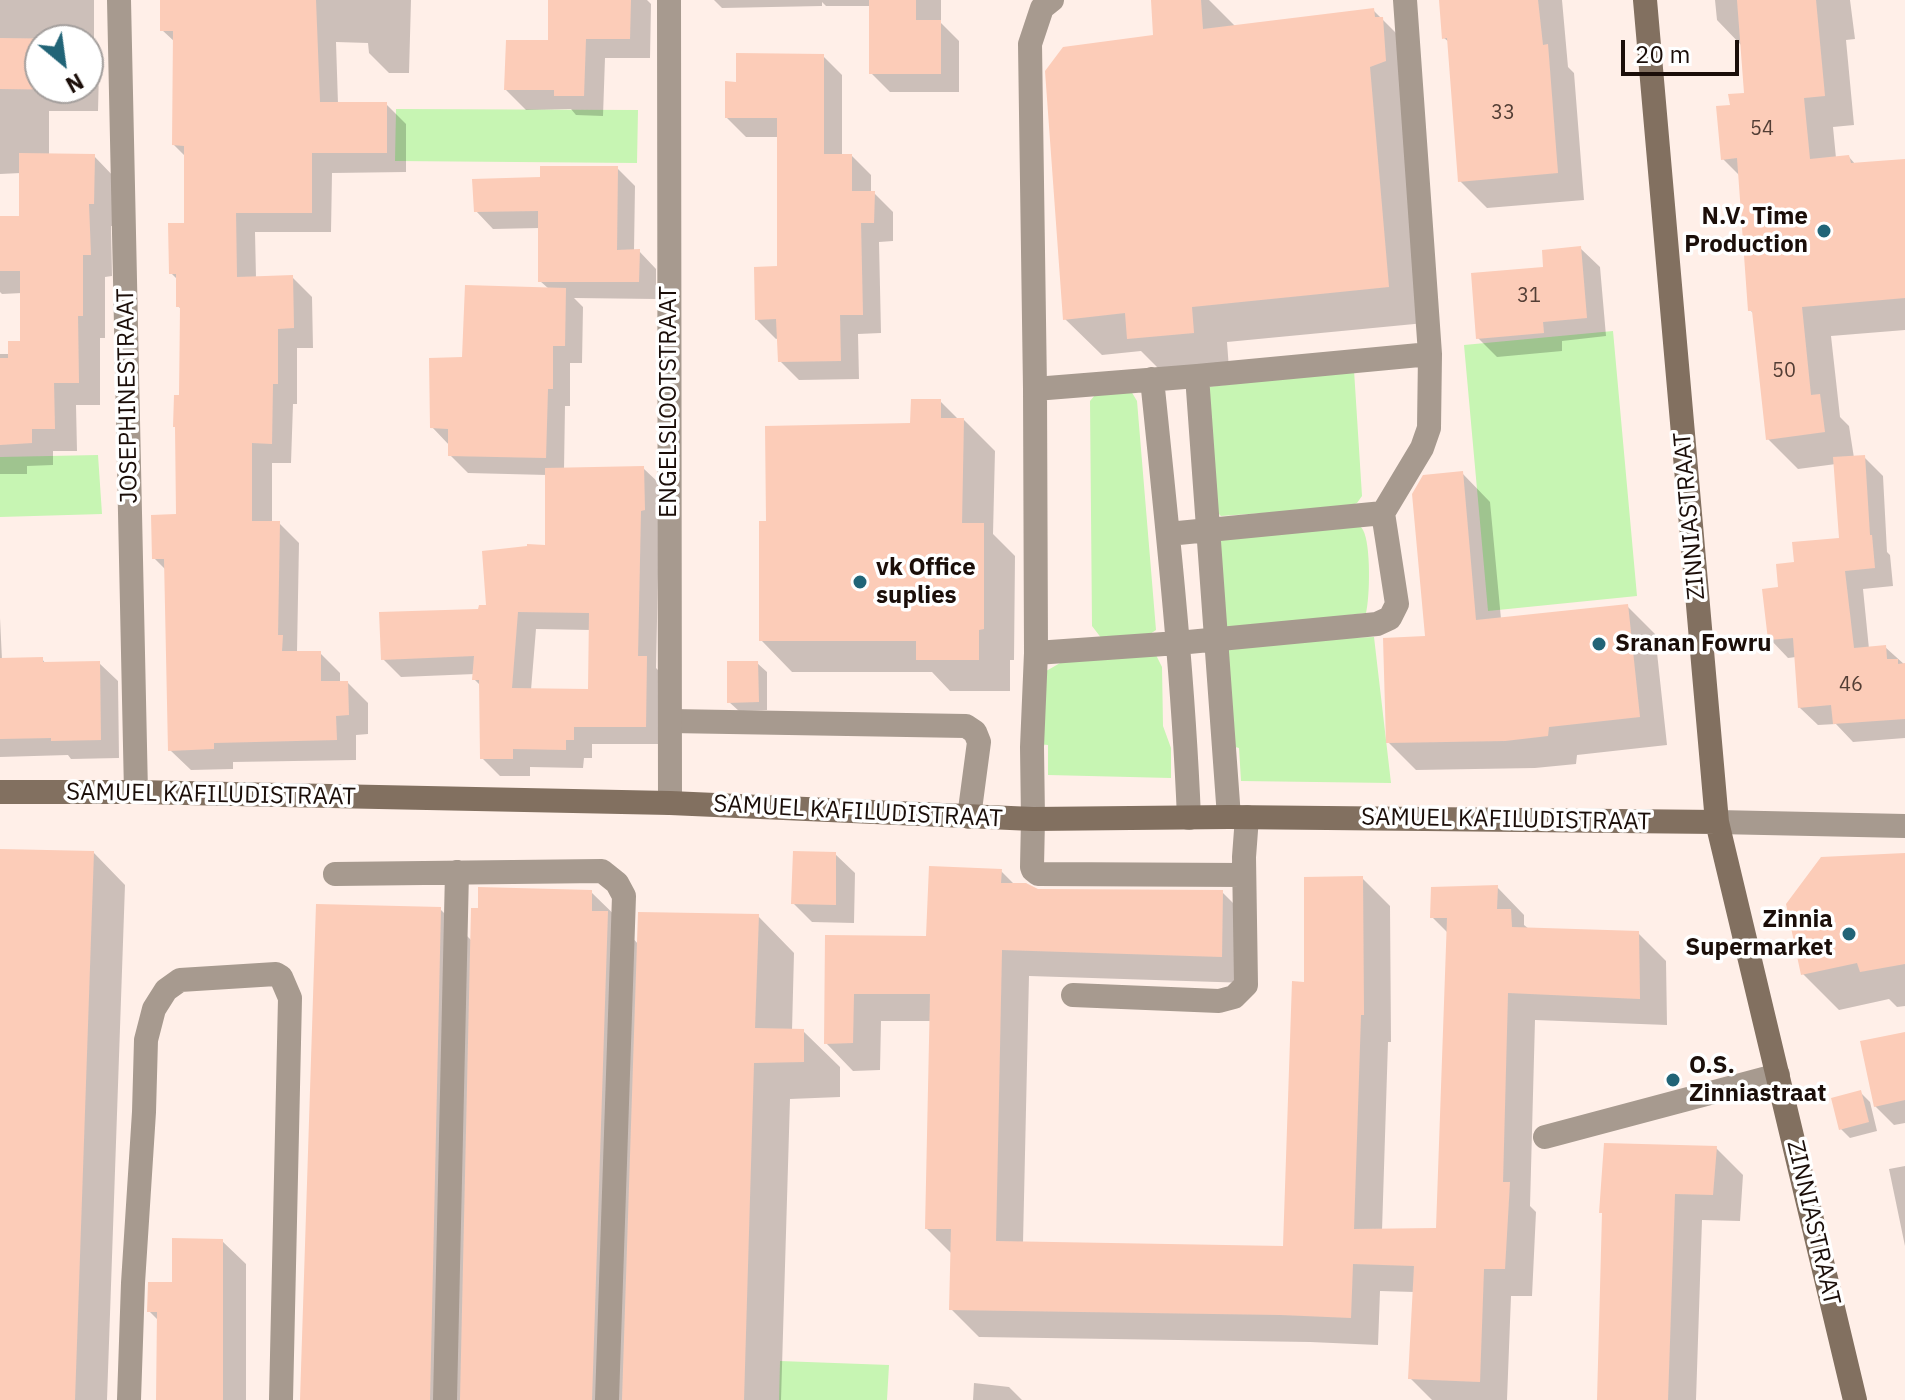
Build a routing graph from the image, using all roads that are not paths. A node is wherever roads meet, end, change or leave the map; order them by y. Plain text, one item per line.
1 (119, 0) edge
2 (669, 0) edge
3 (1052, 0) edge
4 (1405, 0) edge
5 (1645, 0) edge
6 (1430, 354) junction
7 (1197, 376) junction
8 (1152, 379) junction
9 (1035, 389) junction
10 (1383, 513) junction
11 (1208, 531) junction
12 (1168, 534) junction
13 (1216, 639) junction
14 (1178, 643) junction
15 (1036, 653) junction
16 (670, 721) junction
17 (0, 792) edge
18 (136, 792) junction
19 (670, 803) junction
20 (969, 817) junction
21 (1238, 817) junction
22 (1189, 818) junction
23 (1033, 819) junction
24 (1717, 822) junction
25 (1905, 826) edge
26 (457, 872) junction
27 (335, 874) dead end
28 (1244, 875) junction
29 (1073, 995) dead end
30 (1778, 1075) junction
31 (1545, 1137) dead end
32 (129, 1400) edge
33 (281, 1400) edge
34 (445, 1400) edge
35 (607, 1400) edge
36 (1855, 1400) edge

1 - 18 street, JOSEPHINESTRAAT
2 - 16 street, ENGELSLOOTSTRAAT
3 - 9 street
4 - 6 street
5 - 24 street, ZINNIASTRAAT
6 - 7 street
6 - 10 street
7 - 8 street
7 - 11 street
8 - 9 street
8 - 12 street
9 - 15 street
10 - 11 street
10 - 13 street
11 - 12 street
11 - 13 street
12 - 14 street
13 - 14 street
13 - 21 street
14 - 15 street
14 - 22 street
15 - 23 street
16 - 19 street, ENGELSLOOTSTRAAT
16 - 20 street
17 - 18 street, SAMUEL KAFILUDISTRAAT
18 - 19 street, SAMUEL KAFILUDISTRAAT
19 - 20 street, SAMUEL KAFILUDISTRAAT
20 - 23 street, SAMUEL KAFILUDISTRAAT
21 - 22 street, SAMUEL KAFILUDISTRAAT
21 - 24 street, SAMUEL KAFILUDISTRAAT
21 - 28 street
22 - 23 street, SAMUEL KAFILUDISTRAAT
23 - 28 street
24 - 25 street
24 - 30 street, ZINNIASTRAAT
26 - 27 street
26 - 34 street
26 - 35 street
28 - 29 street
30 - 31 street
30 - 36 street, ZINNIASTRAAT
32 - 33 street

